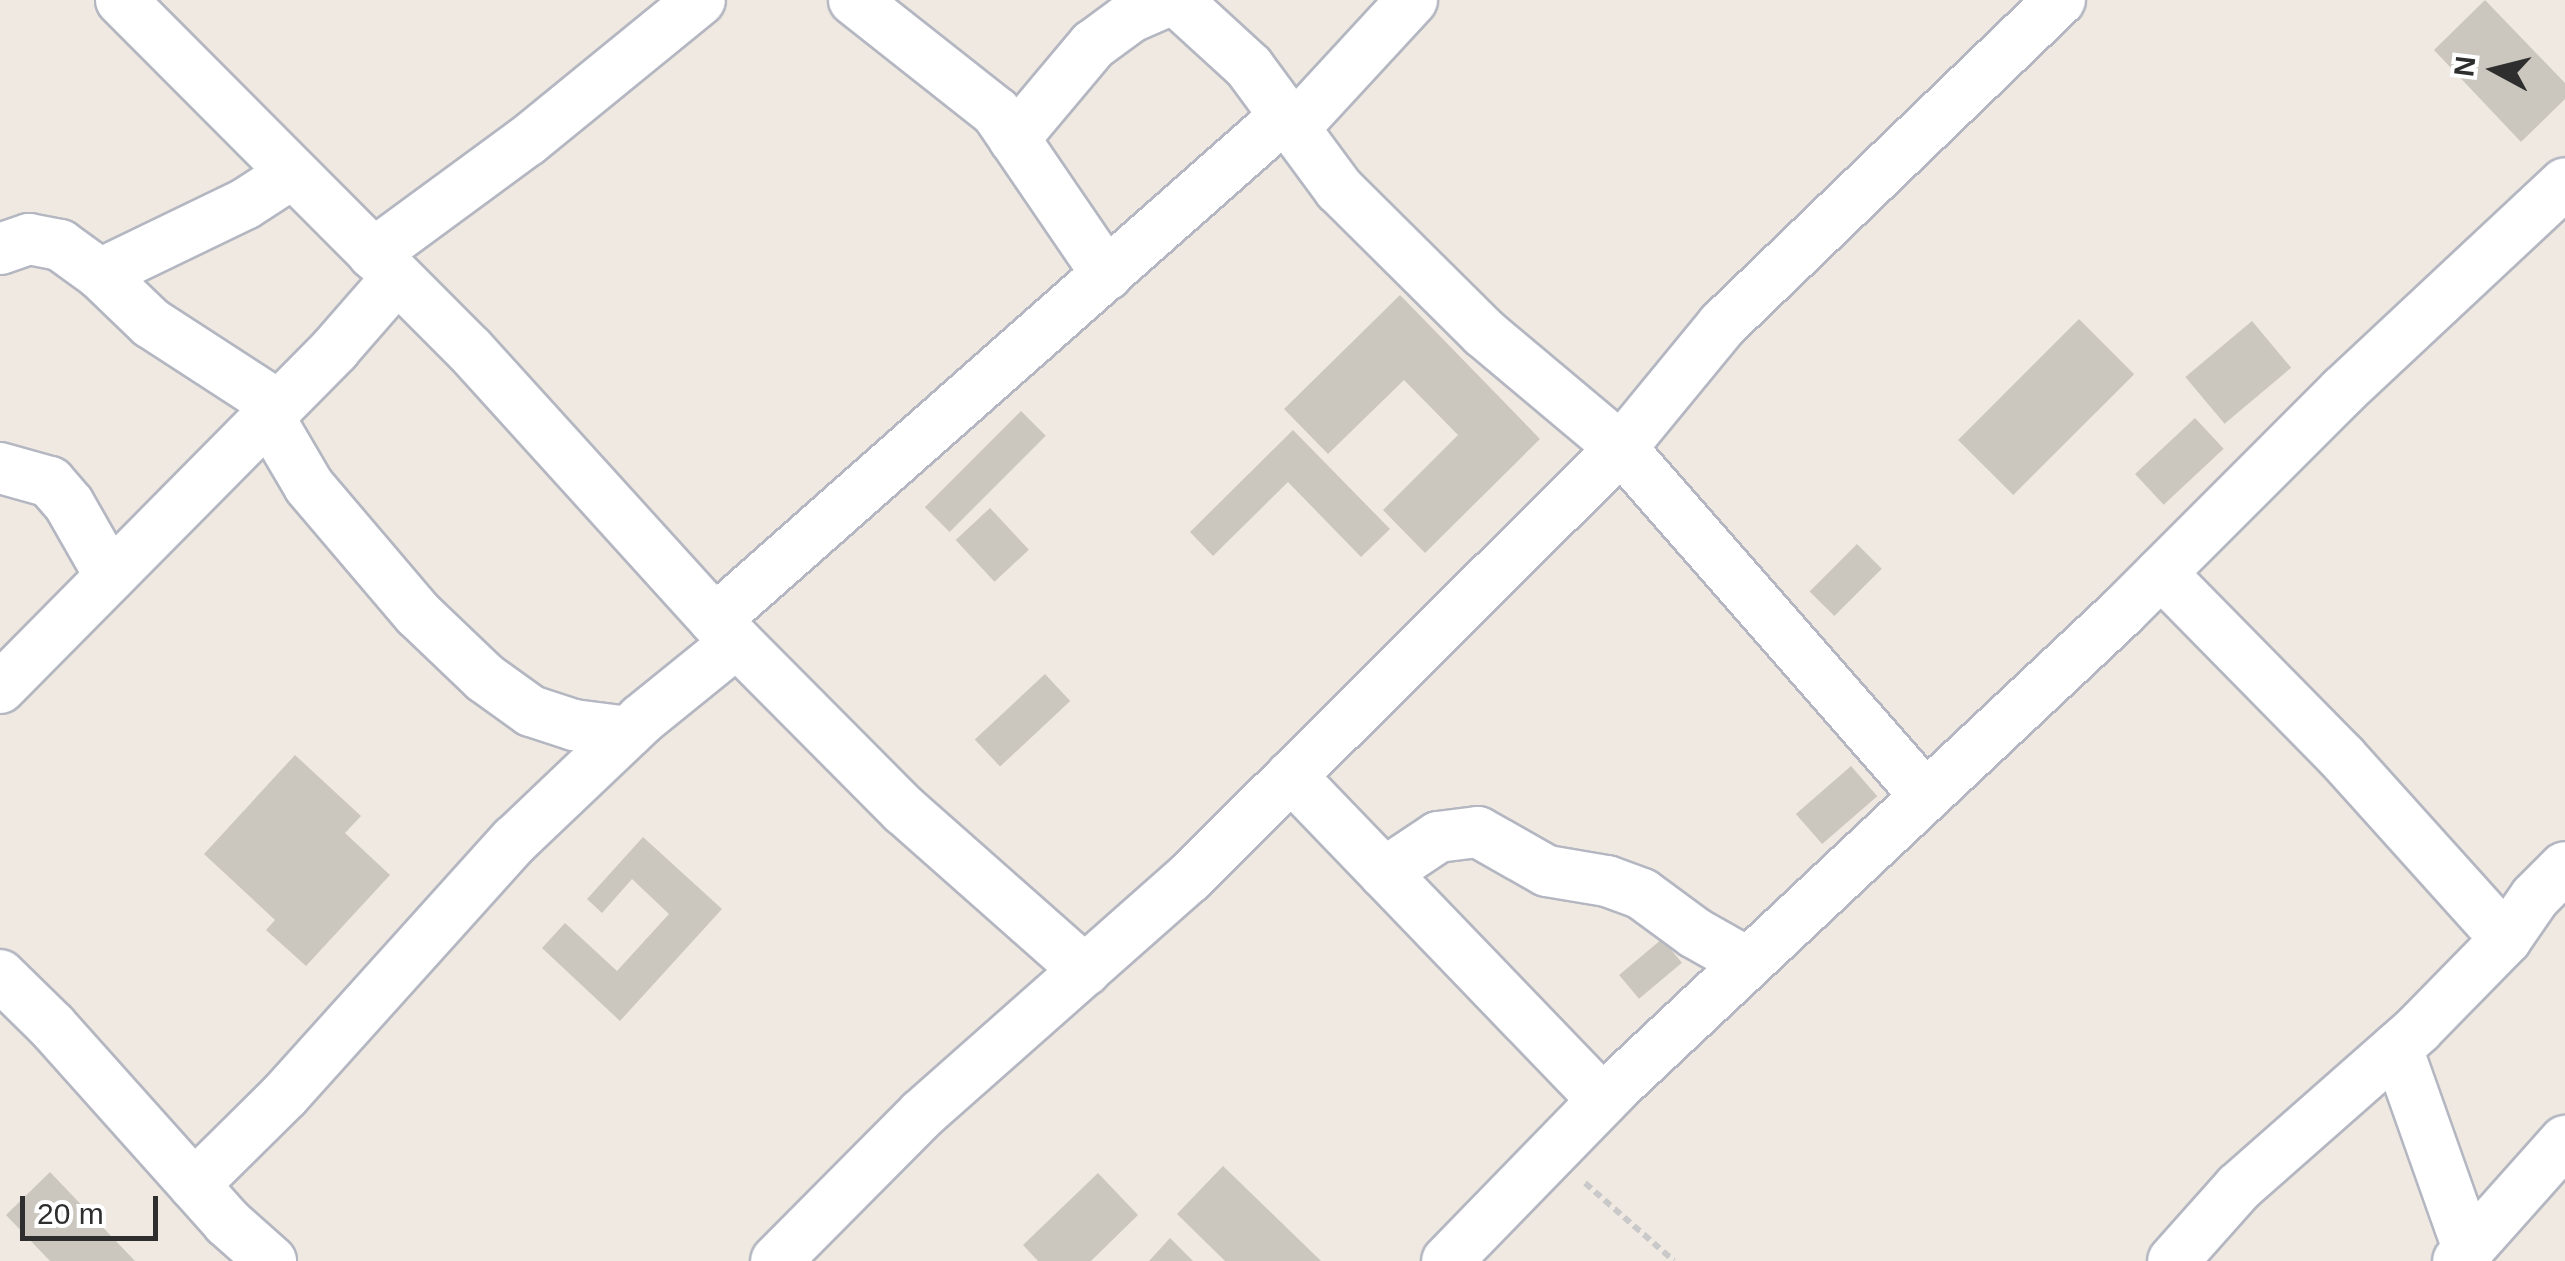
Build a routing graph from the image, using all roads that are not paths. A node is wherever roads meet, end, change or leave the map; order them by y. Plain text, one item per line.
1 (120, 0) edge
2 (700, 0) edge
3 (854, 0) edge
4 (1173, 0) edge
5 (1412, 0) edge
6 (2060, 0) edge
7 (1289, 122) junction
8 (1014, 139) junction
9 (293, 173) junction
10 (2565, 183) edge
11 (0, 249) edge
12 (385, 266) junction
13 (100, 274) junction
14 (1106, 274) junction
15 (273, 411) junction
16 (1621, 448) junction
17 (0, 468) edge
18 (2162, 572) junction
19 (110, 576) junction
20 (726, 631) junction
21 (0, 688) edge
22 (628, 732) junction
23 (1291, 776) junction
24 (1926, 797) junction
25 (1384, 873) junction
26 (2557, 889) edge
27 (2506, 940) junction
28 (1748, 963) junction
29 (1085, 970) junction
30 (0, 975) edge
31 (2397, 1048) junction
32 (1603, 1100) junction
33 (2565, 1141) edge
34 (194, 1185) junction
35 (2464, 1255) edge
36 (271, 1261) edge
37 (776, 1261) edge
38 (1447, 1261) edge
39 (2172, 1261) edge

1 - 9 street
2 - 12 street
3 - 8 street
4 - 7 street
4 - 8 street
5 - 7 street
6 - 16 street
7 - 14 street
7 - 16 street
8 - 14 street
9 - 12 street
9 - 13 street
10 - 18 street
11 - 13 street
12 - 15 street
12 - 20 street
13 - 15 street
14 - 20 street
15 - 19 street
15 - 22 street
16 - 23 street
16 - 24 street
17 - 19 street
18 - 24 street
18 - 27 street
19 - 21 street
20 - 22 street
20 - 29 street
22 - 34 street
23 - 25 street
23 - 29 street
24 - 28 street
25 - 28 street
25 - 32 street
26 - 27 street
27 - 31 street
28 - 32 street
29 - 37 street
30 - 34 street
31 - 35 street
31 - 39 street
32 - 38 street
33 - 35 street
34 - 36 street

